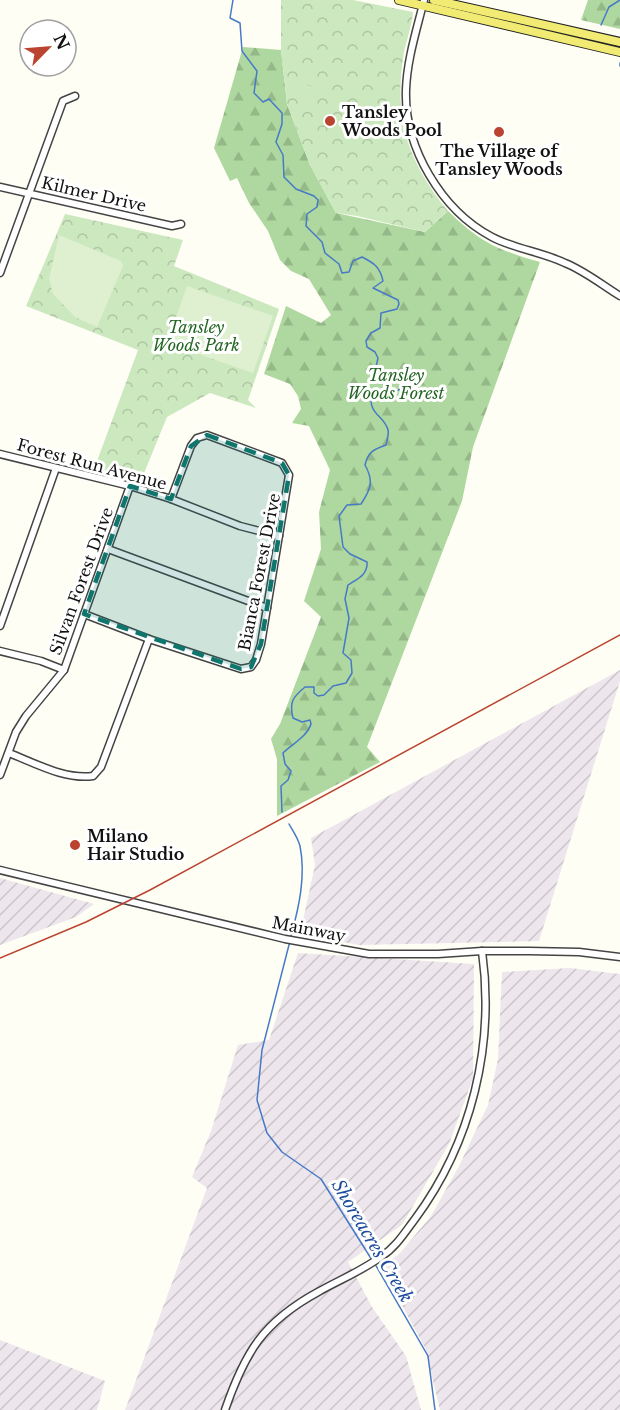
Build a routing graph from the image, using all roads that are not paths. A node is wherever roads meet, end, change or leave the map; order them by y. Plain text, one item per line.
1 (399, 0) edge
2 (434, 0) edge
3 (423, 3) edge
4 (620, 42) edge
5 (620, 52) edge
6 (75, 96) dead end
7 (0, 187) edge
8 (30, 194) junction
9 (181, 224) dead end
10 (0, 273) edge
11 (620, 296) edge
12 (0, 454) edge
13 (56, 468) junction
14 (130, 486) junction
15 (171, 499) junction
16 (279, 536) junction
17 (108, 549) junction
18 (267, 608) junction
19 (84, 614) junction
20 (0, 626) edge
21 (149, 639) junction
22 (0, 651) edge
23 (64, 670) junction
24 (9, 753) junction
25 (0, 775) edge
26 (0, 870) edge
27 (482, 951) junction
28 (620, 957) edge
29 (225, 1410) edge

1 - 3 main road
2 - 4 main road
3 - 5 main road
3 - 11 street
6 - 8 street
7 - 8 street, Kilmer Drive
8 - 9 street, Kilmer Drive
8 - 10 street
12 - 13 street, Forest Run Avenue
13 - 14 street, Forest Run Avenue
13 - 20 street
14 - 15 street, Forest Run Avenue
14 - 17 street, Silvan Forest Drive
15 - 16 street, Forest Run Avenue
15 - 16 street, Bianca Forest Drive
16 - 18 street, Bianca Forest Drive
17 - 18 street
17 - 19 street, Silvan Forest Drive
18 - 21 street, Bianca Forest Drive
19 - 21 street, Bianca Forest Drive
19 - 23 street, Silvan Forest Drive
21 - 24 street
22 - 23 street
23 - 24 street, Silvan Forest Drive
24 - 25 street, Silvan Forest Drive
26 - 27 street, Mainway
27 - 28 street, Mainway
27 - 29 street

